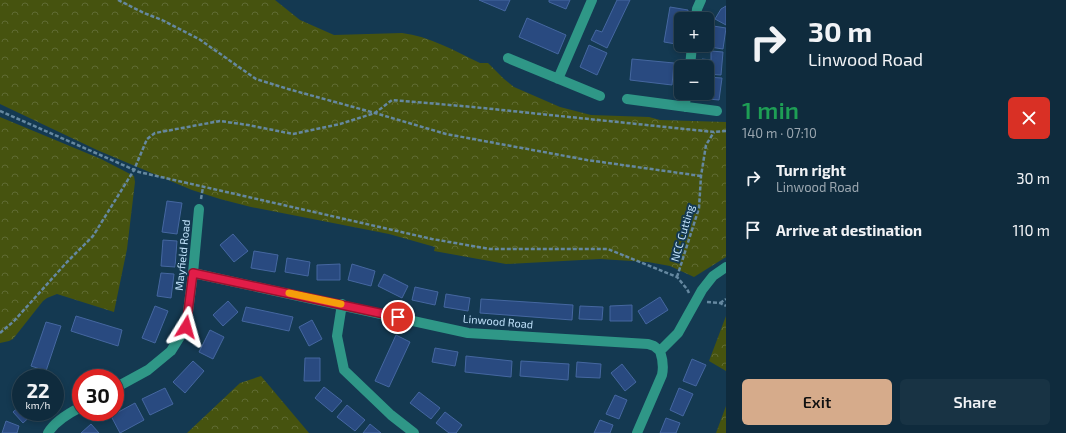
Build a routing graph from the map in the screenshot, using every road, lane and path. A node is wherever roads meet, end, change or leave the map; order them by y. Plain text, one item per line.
1 (118, 0) edge
2 (592, 0) edge
3 (701, 0) edge
4 (697, 12) edge
5 (508, 58) dead end
6 (558, 79) junction
7 (600, 96) dead end
8 (627, 99) dead end
9 (685, 100) edge
10 (684, 106) junction
11 (0, 111) edge
12 (718, 111) dead end
13 (375, 113) junction
14 (726, 131) edge
15 (714, 132) junction
16 (134, 170) junction
17 (701, 176) junction
18 (199, 209) dead end
19 (726, 267) edge
20 (193, 273) junction
21 (677, 277) junction
22 (689, 294) dead end
23 (726, 298) edge
24 (704, 302) dead end
25 (720, 303) junction
26 (342, 304) junction
27 (726, 306) edge
28 (0, 333) edge
29 (660, 351) junction
30 (124, 383) edge
31 (72, 412) edge
32 (48, 433) edge
33 (414, 433) edge
34 (636, 433) edge

1 - 13 path
2 - 6 street
3 - 4 street
5 - 6 street
6 - 7 street
8 - 10 street
9 - 10 street
10 - 12 street
11 - 16 path
13 - 15 path
13 - 16 path
13 - 17 path
14 - 15 path
15 - 17 path, NCC Cutting
16 - 21 path
16 - 28 path
17 - 21 path, NCC Cutting
18 - 20 street, Mayfield Road
19 - 29 street
20 - 26 street, Linwood Road
20 - 30 street, Mayfield Road
21 - 22 path
23 - 25 path
24 - 25 path
25 - 27 path
26 - 29 street, Linwood Road
26 - 33 street
29 - 34 street
31 - 32 street

